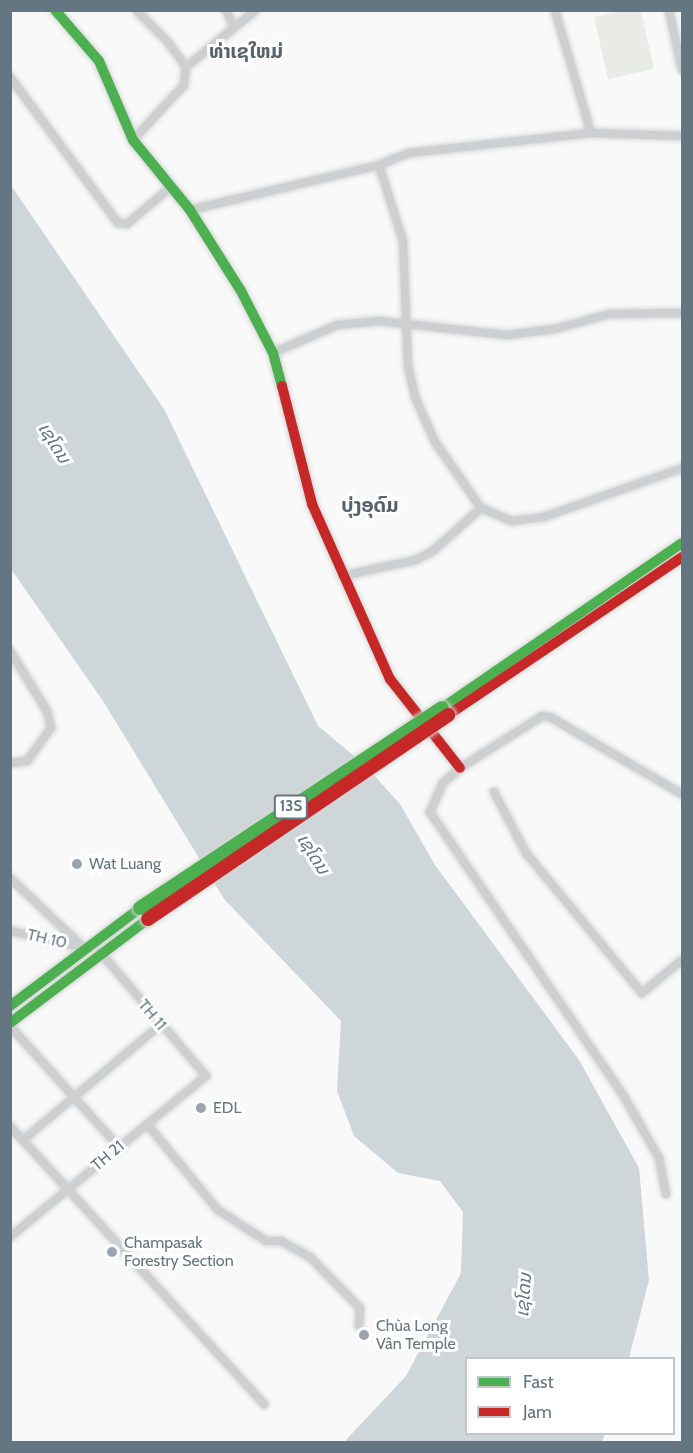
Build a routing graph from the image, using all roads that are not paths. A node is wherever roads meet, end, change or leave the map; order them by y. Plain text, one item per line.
1 (55, 10) edge
2 (136, 10) edge
3 (226, 10) edge
4 (256, 10) edge
5 (555, 10) edge
6 (669, 10) edge
7 (234, 27) junction
8 (186, 67) junction
9 (682, 70) edge
10 (10, 77) edge
11 (591, 133) junction
12 (682, 136) edge
13 (133, 140) junction
14 (379, 165) junction
15 (171, 186) junction
16 (190, 210) junction
17 (682, 313) edge
18 (406, 325) junction
19 (273, 353) junction
20 (682, 468) edge
21 (481, 508) junction
22 (682, 543) edge
23 (682, 557) edge
24 (342, 576) junction
25 (10, 651) edge
26 (446, 712) junction
27 (10, 763) edge
28 (460, 768) junction
29 (494, 792) dead end
30 (682, 794) edge
31 (10, 878) edge
32 (144, 914) junction
33 (10, 931) edge
34 (83, 947) junction
35 (100, 952) junction
36 (682, 960) edge
37 (10, 1006) edge
38 (160, 1024) junction
39 (10, 1025) edge
40 (206, 1076) joint
41 (76, 1098) junction
42 (147, 1124) junction
43 (10, 1126) edge
44 (23, 1140) junction
45 (118, 1147) junction
46 (67, 1190) junction
47 (666, 1194) dead end
48 (10, 1237) edge
49 (359, 1326) dead end
50 (264, 1404) dead end

1 - 13 main road
2 - 8 street
3 - 7 street
4 - 7 street
5 - 11 street
6 - 9 street
7 - 8 street
8 - 13 street
10 - 15 street
11 - 12 street
11 - 14 street
13 - 15 main road
14 - 16 street
14 - 18 street
15 - 16 main road
16 - 19 main road
17 - 18 street
18 - 19 street
18 - 21 street
19 - 24 main road
20 - 21 street
21 - 24 street
22 - 26 main road, 13S
23 - 26 main road, 13S
24 - 28 main road
25 - 27 street
26 - 32 main road, 13S, bridge
28 - 30 street
28 - 47 street
29 - 36 street
31 - 34 street
32 - 34 main road, 13S
32 - 35 main road, 13S
33 - 34 street, TH 10
34 - 37 main road, 13S
35 - 38 street, TH 11
35 - 39 main road, 13S
38 - 40 street, TH 11
38 - 41 street
39 - 41 street
40 - 42 street, TH 21
41 - 44 street
41 - 45 street
42 - 45 street, TH 21
42 - 49 street
43 - 44 street
44 - 46 street
45 - 46 street, TH 21
46 - 48 street, TH 21
46 - 50 street

